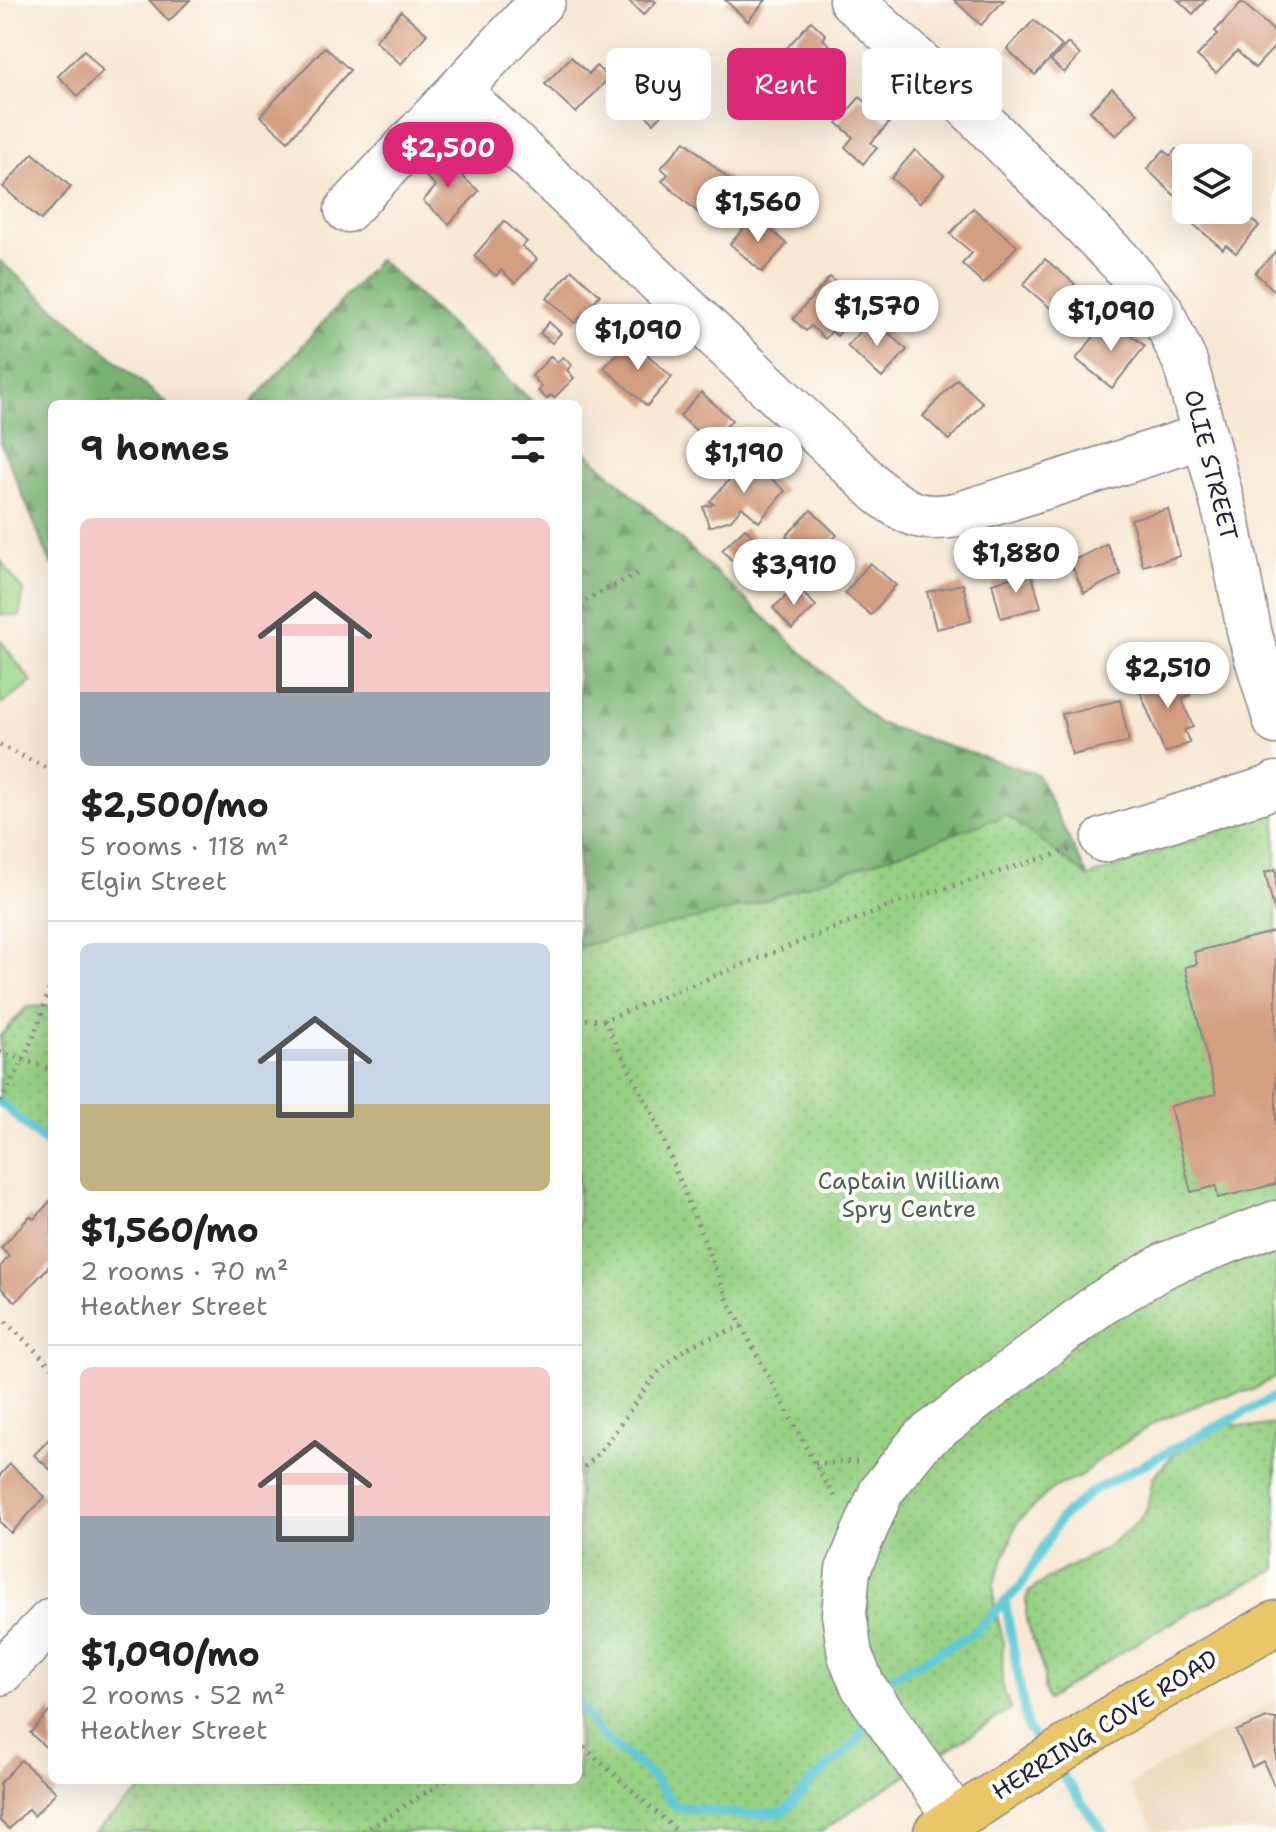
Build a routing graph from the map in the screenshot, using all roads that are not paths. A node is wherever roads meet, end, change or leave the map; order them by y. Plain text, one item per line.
1 (543, 0) edge
2 (851, 0) edge
3 (459, 91) junction
4 (347, 210) dead end
5 (1204, 436) junction
6 (1276, 722) edge
7 (1276, 784) edge
8 (1104, 840) road end
9 (1276, 1223) edge
10 (1276, 1623) edge
11 (48, 1624) edge
12 (0, 1673) edge
13 (946, 1825) edge

1 - 3 street
2 - 5 street, OLIE STREET
3 - 4 street
3 - 5 street
5 - 6 street, OLIE STREET
7 - 8 street
9 - 13 street
10 - 13 main road, HERRING COVE ROAD
11 - 12 street

